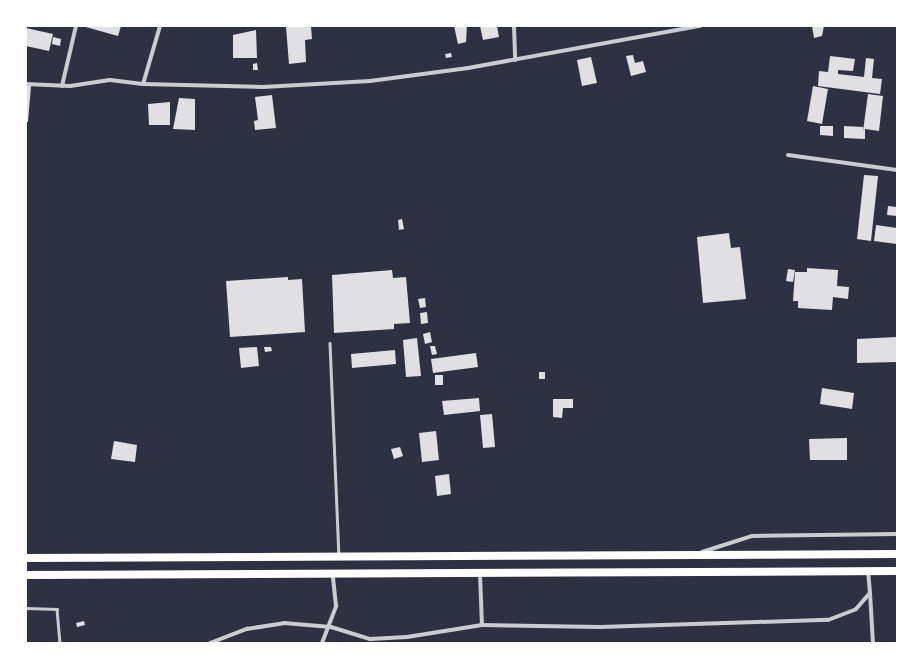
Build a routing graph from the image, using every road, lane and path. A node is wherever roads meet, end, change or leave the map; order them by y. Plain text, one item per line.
1 (76, 26) edge
2 (160, 26) edge
3 (514, 26) edge
4 (700, 26) edge
5 (515, 60) junction
6 (26, 84) edge
7 (143, 84) junction
8 (62, 86) junction
9 (788, 155) dead end
10 (897, 170) edge
11 (330, 342) dead end
12 (897, 534) edge
13 (897, 554) edge
14 (696, 555) junction
15 (340, 557) junction
16 (26, 558) edge
17 (868, 571) junction
18 (897, 571) edge
19 (480, 574) junction
20 (333, 575) junction
21 (26, 576) edge
22 (870, 593) junction
23 (26, 608) edge
24 (482, 625) junction
25 (331, 627) junction
26 (225, 637) junction
27 (60, 643) edge
28 (210, 643) edge
29 (226, 643) edge
30 (322, 643) edge
31 (873, 643) edge

1 - 8 street
2 - 7 street
3 - 5 street
4 - 5 street
5 - 7 street
6 - 8 street
7 - 8 street
9 - 10 street
11 - 15 lane
12 - 14 street
13 - 14 main road
14 - 15 main road
15 - 16 main road
17 - 18 main road
17 - 19 main road
17 - 22 street
19 - 20 main road
19 - 24 street
20 - 21 main road
20 - 25 street
22 - 24 street
22 - 31 street
23 - 27 lane
24 - 25 street
25 - 26 street
25 - 30 street
26 - 28 street
26 - 29 street

